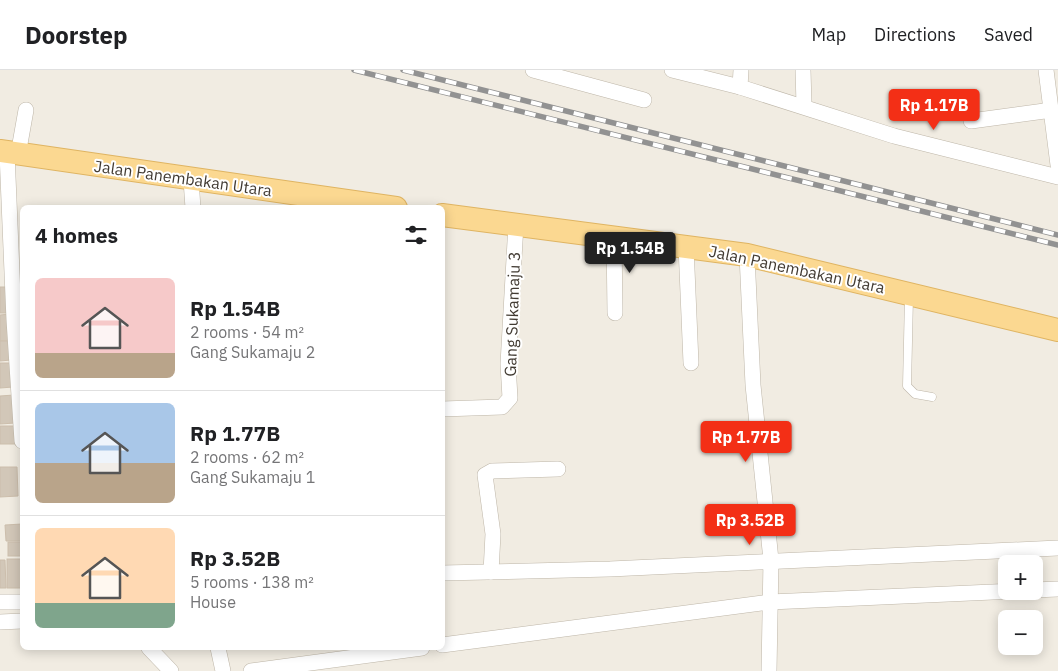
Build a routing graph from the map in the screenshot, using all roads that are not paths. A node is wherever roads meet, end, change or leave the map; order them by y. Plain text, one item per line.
1 (533, 70) edge
2 (672, 70) edge
3 (741, 70) edge
4 (803, 70) edge
5 (1046, 70) edge
6 (740, 87) junction
7 (644, 100) dead end
8 (804, 105) junction
9 (26, 110) dead end
10 (1052, 110) junction
11 (971, 121) dead end
12 (8, 153) edge
13 (1058, 164) edge
14 (1058, 177) edge
15 (191, 180) junction
16 (193, 205) edge
17 (374, 205) edge
18 (445, 215) edge
19 (516, 224) junction
20 (614, 236) junction
21 (686, 246) junction
22 (747, 255) junction
23 (909, 294) junction
24 (615, 313) dead end
25 (18, 320) edge
26 (1058, 330) edge
27 (691, 362) dead end
28 (20, 380) edge
29 (932, 397) dead end
30 (445, 409) edge
31 (558, 469) dead end
32 (1058, 548) edge
33 (771, 560) junction
34 (491, 572) junction
35 (445, 573) edge
36 (1058, 589) edge
37 (1043, 590) edge
38 (998, 592) edge
39 (0, 602) edge
40 (20, 602) edge
41 (770, 602) junction
42 (20, 621) edge
43 (0, 622) edge
44 (445, 645) edge
45 (151, 650) edge
46 (218, 650) edge
47 (373, 650) edge
48 (171, 671) edge
49 (223, 671) edge
50 (251, 671) edge
51 (769, 671) edge

1 - 7 street
2 - 6 street
3 - 6 street
4 - 8 street
5 - 10 street
6 - 8 street
8 - 14 street
9 - 12 street
10 - 11 street
10 - 13 street
12 - 15 main road, Jalan Panembakan Utara
12 - 25 street
15 - 16 street
15 - 17 main road, Jalan Panembakan Utara
18 - 19 main road, Jalan Panembakan Utara
19 - 20 main road, Jalan Panembakan Utara
19 - 30 street, Gang Sukamaju 3
20 - 21 main road, Jalan Panembakan Utara
20 - 24 street
21 - 22 main road, Jalan Panembakan Utara
21 - 27 street
22 - 23 main road, Jalan Panembakan Utara
22 - 33 street
23 - 26 main road, Jalan Panembakan Utara
23 - 29 lane
25 - 28 street
31 - 34 street
32 - 33 street
33 - 34 street
33 - 41 street
34 - 35 street
36 - 37 street
38 - 41 street
39 - 40 street
41 - 44 street
41 - 51 street
42 - 43 street
45 - 48 street
46 - 49 street
47 - 50 street

